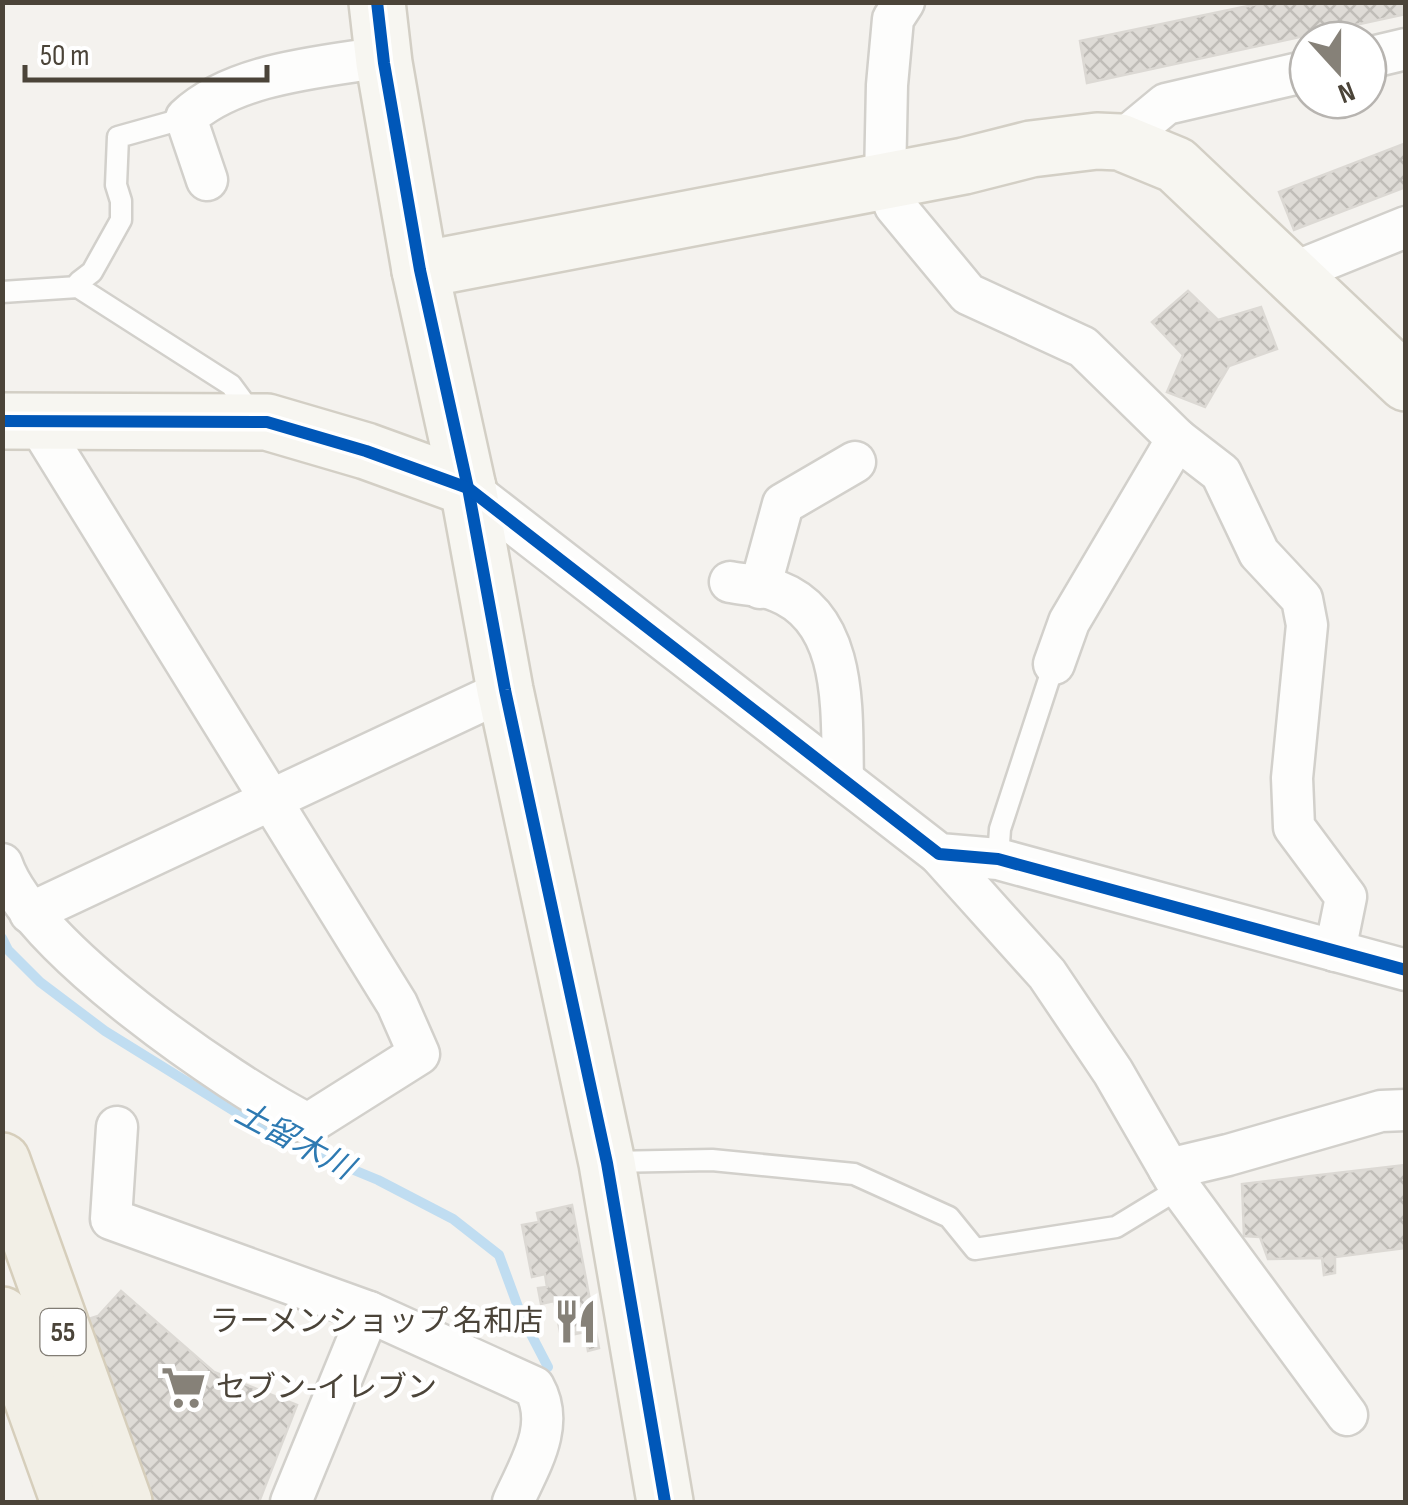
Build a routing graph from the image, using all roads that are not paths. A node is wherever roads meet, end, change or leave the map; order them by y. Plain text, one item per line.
1 (377, 2) edge
2 (904, 2) edge
3 (383, 57) junction
4 (1288, 77) edge
5 (186, 118) junction
6 (1120, 142) junction
7 (206, 180) dead end
8 (885, 180) junction
9 (1406, 228) edge
10 (420, 270) junction
11 (1297, 280) junction
12 (78, 287) junction
13 (2, 292) edge
14 (1406, 383) edge
15 (20, 422) edge
16 (258, 422) junction
17 (1177, 439) junction
18 (855, 462) dead end
19 (468, 488) junction
20 (1054, 664) joint
21 (505, 690) junction
22 (842, 779) junction
23 (269, 799) junction
24 (939, 854) junction
25 (998, 858) junction
26 (2, 864) edge
27 (30, 912) junction
28 (1335, 952) junction
29 (1406, 970) edge
30 (1406, 1110) edge
31 (117, 1127) dead end
32 (2, 1160) edge
33 (607, 1162) junction
34 (1175, 1179) junction
35 (369, 1312) junction
36 (2, 1315) edge
37 (1347, 1415) dead end
38 (68, 1502) edge
39 (124, 1502) edge
40 (291, 1502) edge
41 (514, 1502) edge
42 (665, 1502) edge

1 - 3 street
2 - 8 street
3 - 5 street
3 - 10 street
4 - 6 street
5 - 7 street
5 - 12 lane
6 - 8 street
6 - 11 street
8 - 10 street
8 - 17 street
9 - 11 street
10 - 19 street
11 - 14 street
12 - 13 lane
12 - 16 lane
15 - 16 street
15 - 23 street
16 - 19 street
17 - 20 street
17 - 28 street
18 - 22 street
19 - 21 street
19 - 22 street
20 - 25 lane
21 - 23 street
21 - 33 street
22 - 24 street
23 - 27 street
23 - 27 street
24 - 25 street
24 - 34 street
25 - 28 street
26 - 27 street
28 - 29 street
30 - 34 street
31 - 35 street
32 - 39 main road, 55
33 - 34 lane
33 - 42 street
34 - 37 street
35 - 40 street
35 - 41 street
36 - 38 main road, 55

